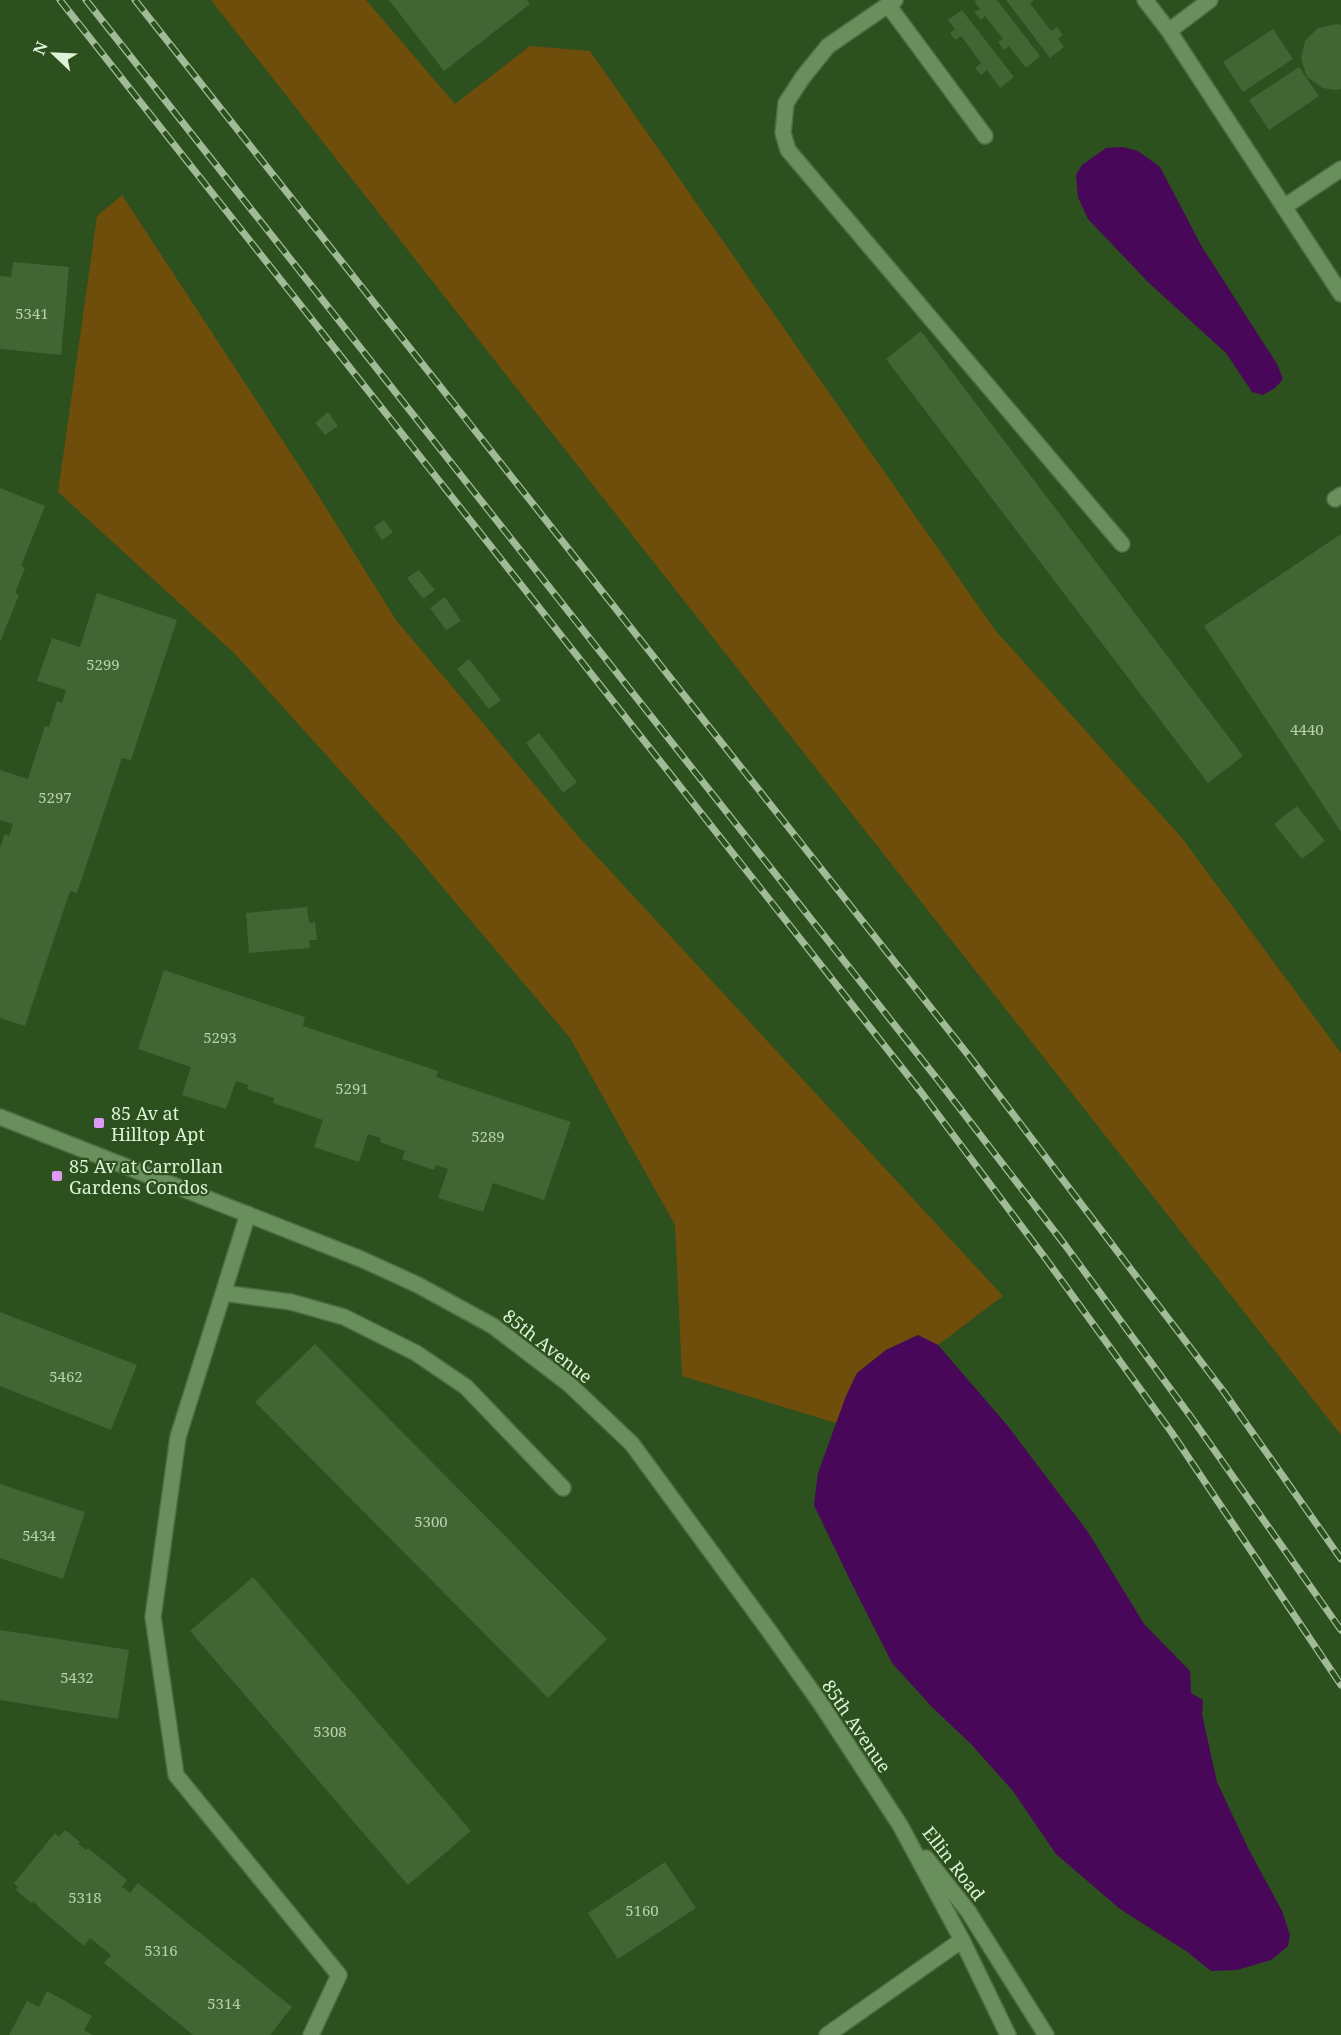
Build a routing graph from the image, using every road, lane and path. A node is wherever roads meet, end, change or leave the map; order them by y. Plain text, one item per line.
1 (1145, 0) edge
2 (1210, 0) edge
3 (891, 3) edge
4 (1169, 31) junction
5 (985, 136) dead end
6 (1341, 169) edge
7 (1284, 207) junction
8 (1341, 294) edge
9 (1122, 544) dead end
10 (0, 1117) edge
11 (248, 1214) junction
12 (223, 1293) junction
13 (563, 1488) dead end
14 (900, 1825) junction
15 (962, 1940) junction
16 (310, 2035) edge
17 (827, 2035) edge
18 (1008, 2035) edge
19 (1046, 2035) edge

1 - 4 street
2 - 4 street
3 - 5 street
3 - 9 street
4 - 7 street
6 - 7 street
7 - 8 street
10 - 11 street, 85th Avenue
11 - 12 street
11 - 14 street, 85th Avenue
12 - 13 street
12 - 16 street
14 - 15 street, Ellin Road
14 - 19 street, Ellin Road
15 - 17 street
15 - 18 street, Ellin Road

